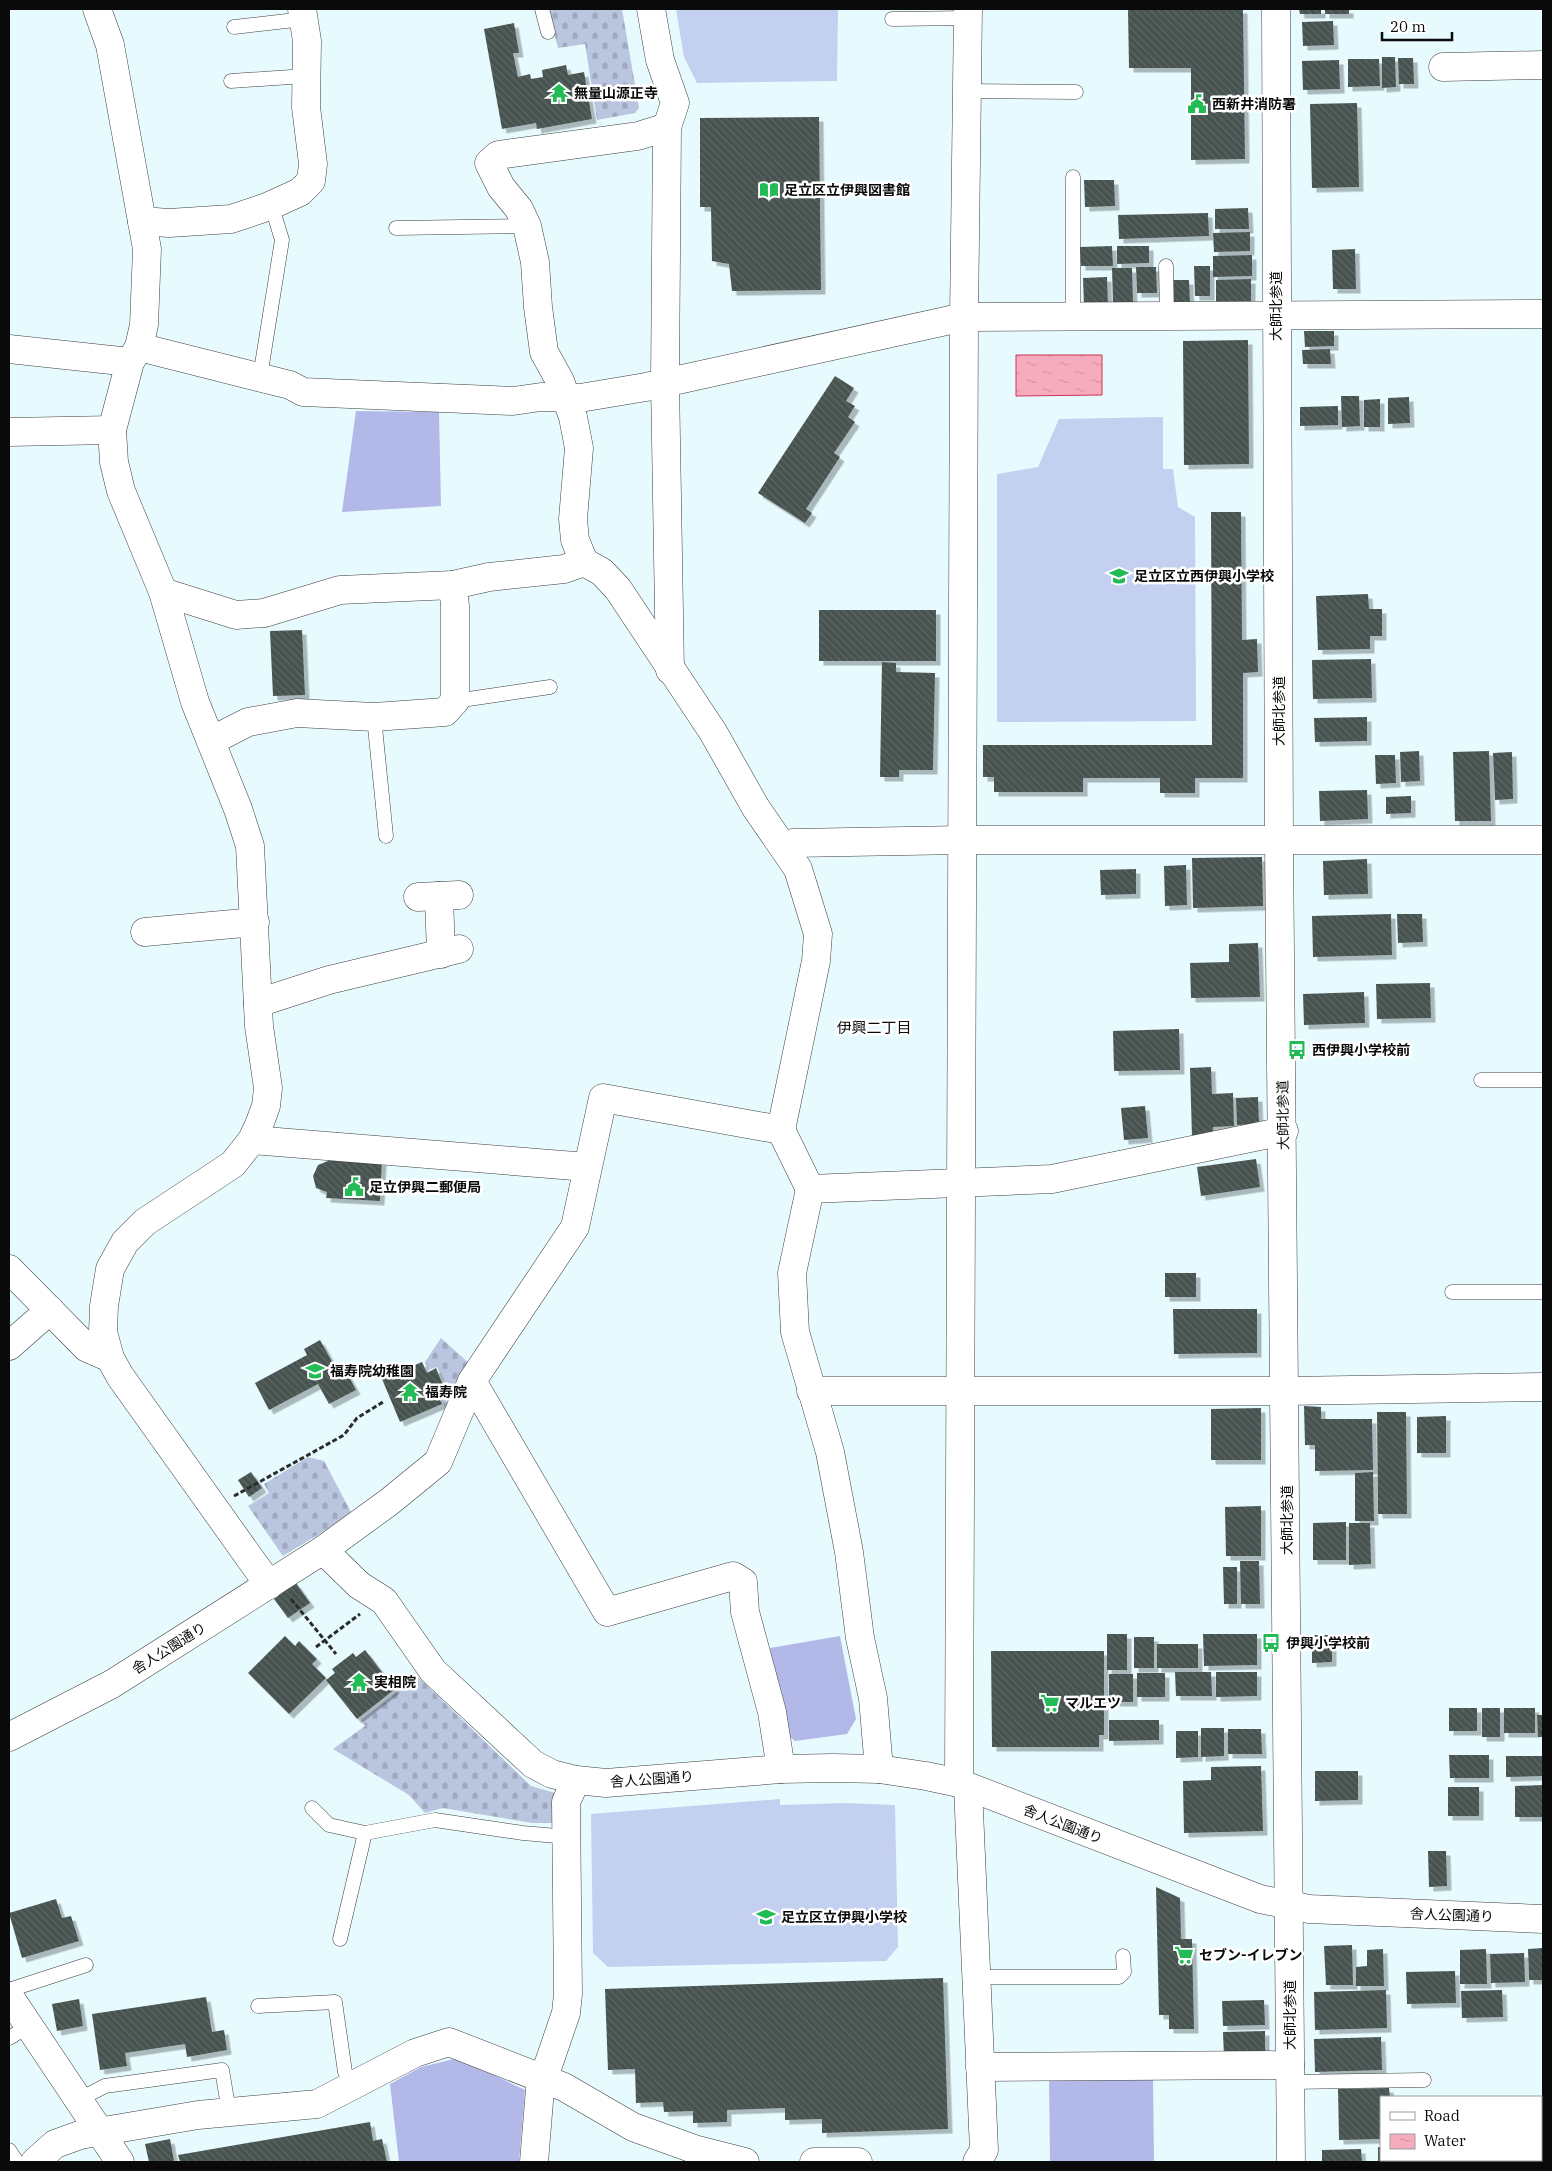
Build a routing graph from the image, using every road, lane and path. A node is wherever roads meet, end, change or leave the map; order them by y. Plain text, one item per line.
1 (97, 9) edge
2 (542, 9) edge
3 (651, 9) edge
4 (1276, 9) edge
5 (968, 13) edge
6 (303, 14) edge
7 (892, 19) dead end
8 (234, 27) dead end
9 (548, 32) dead end
10 (1543, 65) edge
11 (1443, 67) dead end
12 (306, 76) junction
13 (231, 80) dead end
14 (968, 91) junction
15 (1076, 92) dead end
16 (666, 126) junction
17 (1073, 177) dead end
18 (275, 217) dead end
19 (142, 221) junction
20 (527, 226) junction
21 (396, 228) dead end
22 (1166, 266) dead end
23 (1543, 314) edge
24 (1166, 315) junction
25 (1073, 316) junction
26 (1276, 316) junction
27 (964, 317) junction
28 (9, 348) edge
29 (134, 354) junction
30 (260, 378) junction
31 (665, 382) junction
32 (565, 397) junction
33 (112, 430) junction
34 (9, 432) edge
35 (584, 562) junction
36 (453, 585) junction
37 (163, 592) junction
38 (670, 670) junction
39 (550, 687) dead end
40 (455, 701) junction
41 (374, 717) junction
42 (211, 741) junction
43 (386, 836) dead end
44 (962, 840) junction
45 (1543, 840) edge
46 (1280, 842) junction
47 (788, 844) junction
48 (438, 896) dead end
49 (255, 922) junction
50 (145, 932) dead end
51 (258, 1003) junction
52 (1481, 1080) dead end
53 (1543, 1080) edge
54 (782, 1130) junction
55 (1284, 1131) junction
56 (252, 1140) junction
57 (587, 1167) junction
58 (962, 1183) junction
59 (810, 1189) junction
60 (9, 1269) edge
61 (1452, 1292) dead end
62 (1543, 1292) edge
63 (50, 1310) junction
64 (9, 1346) edge
65 (110, 1358) junction
66 (472, 1381) junction
67 (1543, 1387) edge
68 (960, 1390) junction
69 (1286, 1390) junction
70 (811, 1391) junction
71 (382, 1402) dead end
72 (232, 1497) dead end
73 (323, 1550) junction
74 (278, 1590) junction
75 (381, 1599) junction
76 (325, 1641) junction
77 (316, 1647) dead end
78 (336, 1654) dead end
79 (9, 1737) edge
80 (781, 1769) junction
81 (879, 1769) junction
82 (576, 1780) junction
83 (963, 1786) junction
84 (312, 1808) dead end
85 (365, 1833) junction
86 (568, 1837) junction
87 (1289, 1906) junction
88 (1543, 1919) edge
89 (340, 1939) dead end
90 (1123, 1956) dead end
91 (86, 1965) dead end
92 (976, 1977) junction
93 (9, 1990) edge
94 (9, 1996) edge
95 (258, 2006) dead end
96 (19, 2032) edge
97 (980, 2067) junction
98 (1290, 2074) junction
99 (543, 2080) junction
100 (1424, 2080) dead end
101 (352, 2085) junction
102 (78, 2100) junction
103 (228, 2112) junction
104 (98, 2131) junction
105 (9, 2150) edge
106 (17, 2162) edge
107 (36, 2162) edge
108 (120, 2162) edge
109 (534, 2162) edge
110 (745, 2162) edge
111 (814, 2162) edge
112 (858, 2162) edge
113 (977, 2162) edge
114 (1291, 2162) edge

1 - 19 street
2 - 9 lane
3 - 16 street
4 - 26 street, 大師北参道
5 - 7 lane
5 - 14 street
6 - 8 lane
6 - 12 street
10 - 11 street
12 - 13 lane
12 - 19 street
14 - 15 lane
14 - 27 street
16 - 20 street
16 - 31 street
17 - 25 lane
18 - 30 lane
19 - 29 street
20 - 21 lane
20 - 32 street
22 - 24 lane
23 - 26 street
24 - 25 street
24 - 26 street
25 - 27 street
26 - 46 street, 大師北参道
27 - 31 street
27 - 44 street
28 - 29 street
29 - 30 street
29 - 33 street
30 - 32 street
31 - 32 street
31 - 38 street
32 - 35 street
33 - 34 street
33 - 37 street
35 - 36 street
35 - 38 street
36 - 37 street
36 - 40 street
37 - 42 street
38 - 47 street
39 - 40 lane
40 - 41 street
41 - 42 street
41 - 43 lane
42 - 49 street
44 - 46 street
44 - 47 street
44 - 58 street
45 - 46 street
46 - 55 street, 大師北参道
47 - 54 street
48 - 51 street
49 - 50 street
49 - 51 street
51 - 56 street
52 - 53 lane
54 - 57 street, 舎人公園通り
54 - 59 street
55 - 58 street
55 - 69 street, 大師北参道
56 - 57 street
56 - 65 street
57 - 66 street, 舎人公園通り
58 - 59 street
58 - 68 street
59 - 70 street
60 - 63 street
61 - 62 lane
63 - 64 street
63 - 65 street
65 - 74 street
66 - 73 street, 舎人公園通り
66 - 80 street
67 - 69 street
68 - 69 street
68 - 70 street
68 - 83 street
69 - 87 street, 大師北参道
70 - 81 street
71 - 72 path
73 - 74 street, 舎人公園通り
73 - 75 street
74 - 76 path
74 - 79 street, 舎人公園通り
75 - 76 path
75 - 82 street, 舎人公園通り
76 - 77 path
76 - 78 path
80 - 81 street, 舎人公園通り
80 - 82 street, 舎人公園通り
81 - 83 street, 舎人公園通り
82 - 86 street
83 - 87 street, 舎人公園通り
83 - 92 street
84 - 85 lane
85 - 86 lane
85 - 89 lane
86 - 99 street
87 - 88 street, 舎人公園通り
87 - 98 street, 大師北参道
90 - 92 lane
91 - 93 lane
92 - 97 street
94 - 96 street
95 - 101 lane
96 - 102 street
97 - 98 street
97 - 113 street
98 - 100 lane
98 - 114 street, 大師北参道
99 - 101 street
99 - 109 street
99 - 110 street
101 - 103 street
102 - 103 lane
102 - 104 street
103 - 104 street
104 - 107 street
104 - 108 street
105 - 106 lane
111 - 112 street

